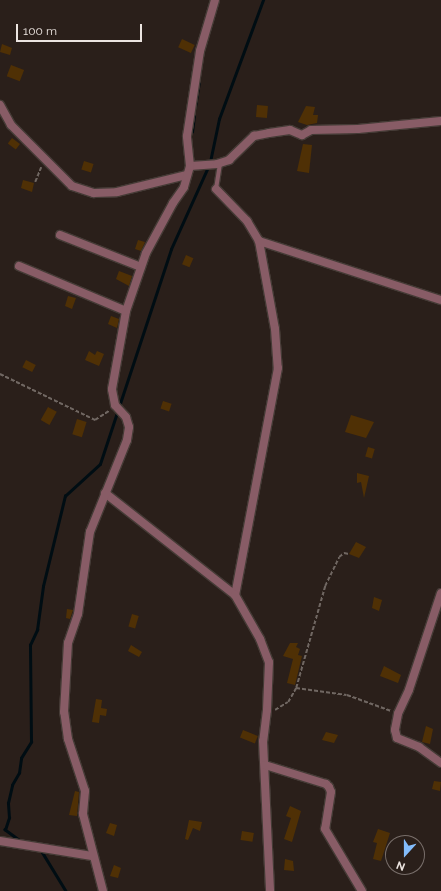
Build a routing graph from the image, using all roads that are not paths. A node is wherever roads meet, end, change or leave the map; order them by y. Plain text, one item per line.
1 (216, 0) edge
2 (0, 105) edge
3 (441, 121) edge
4 (229, 160) junction
5 (190, 166) junction
6 (187, 175) junction
7 (216, 190) joint
8 (60, 235) dead end
9 (259, 241) junction
10 (19, 266) dead end
11 (141, 267) junction
12 (441, 300) edge
13 (126, 311) junction
14 (105, 493) junction
15 (441, 593) edge
16 (235, 596) junction
17 (441, 763) edge
18 (264, 765) junction
19 (0, 841) edge
20 (92, 856) junction
21 (103, 891) edge
22 (270, 891) edge
23 (362, 891) edge

1 - 5 street
2 - 6 street
3 - 4 street
4 - 5 street
4 - 7 lane
5 - 6 street
6 - 11 street
7 - 9 street
8 - 11 street
9 - 12 street
9 - 16 street
10 - 13 street
11 - 13 street
13 - 14 street
14 - 16 street
14 - 20 street
15 - 17 street
16 - 18 street
18 - 22 street
18 - 23 street
19 - 20 street
20 - 21 street

